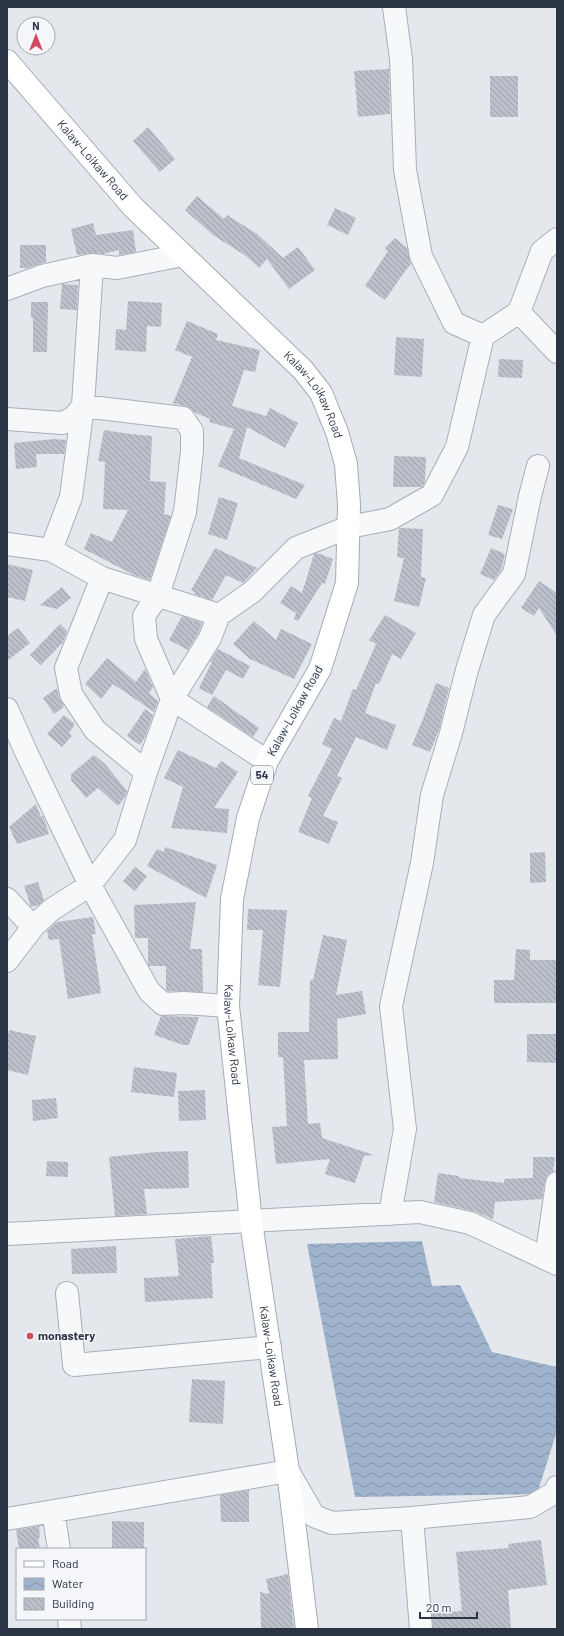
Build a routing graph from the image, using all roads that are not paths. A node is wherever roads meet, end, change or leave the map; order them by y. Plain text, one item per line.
1 (394, 7) edge
2 (7, 61) edge
3 (557, 239) edge
4 (184, 255) junction
5 (92, 265) junction
6 (7, 289) edge
7 (519, 312) junction
8 (484, 336) junction
9 (557, 352) edge
10 (83, 406) junction
11 (7, 419) edge
12 (538, 466) dead end
13 (349, 527) junction
14 (7, 544) edge
15 (51, 550) junction
16 (102, 578) junction
17 (158, 595) junction
18 (219, 615) junction
19 (172, 699) junction
20 (7, 709) edge
21 (267, 762) junction
22 (146, 772) junction
23 (90, 885) junction
24 (7, 899) edge
25 (33, 927) junction
26 (7, 961) edge
27 (228, 1006) junction
28 (557, 1183) edge
29 (390, 1214) junction
30 (251, 1222) junction
31 (7, 1234) edge
32 (552, 1261) edge
33 (67, 1293) dead end
34 (270, 1347) junction
35 (288, 1471) junction
36 (557, 1487) edge
37 (53, 1511) junction
38 (412, 1518) junction
39 (7, 1519) edge
40 (59, 1548) edge
41 (306, 1629) edge
42 (421, 1629) edge

1 - 8 street
2 - 4 main road, Kalaw-Loikaw Road / 54
3 - 7 street
4 - 5 street
4 - 13 main road, Kalaw-Loikaw Road / 54
5 - 6 street
5 - 10 street
7 - 8 street
7 - 9 street
8 - 13 street
10 - 11 street
10 - 15 street
10 - 17 street
12 - 29 street
13 - 18 street
13 - 21 main road, Kalaw-Loikaw Road / 54
14 - 15 street
15 - 16 street
16 - 17 street
16 - 22 street
17 - 18 street
17 - 19 street
18 - 19 street
19 - 21 street
19 - 22 street
20 - 23 street
21 - 27 main road, Kalaw-Loikaw Road / 54
22 - 23 street
23 - 25 street
23 - 27 street
24 - 25 street
25 - 26 street
27 - 30 main road, Kalaw-Loikaw Road / 54
28 - 32 street
29 - 30 street
29 - 32 street
30 - 31 street
30 - 34 main road, Kalaw-Loikaw Road / 54
33 - 34 street
34 - 35 main road, Kalaw-Loikaw Road / 54
35 - 37 street
35 - 38 street
35 - 41 main road, Kalaw-Loikaw Road / 54
36 - 38 street
37 - 39 street
37 - 40 street
38 - 42 street

